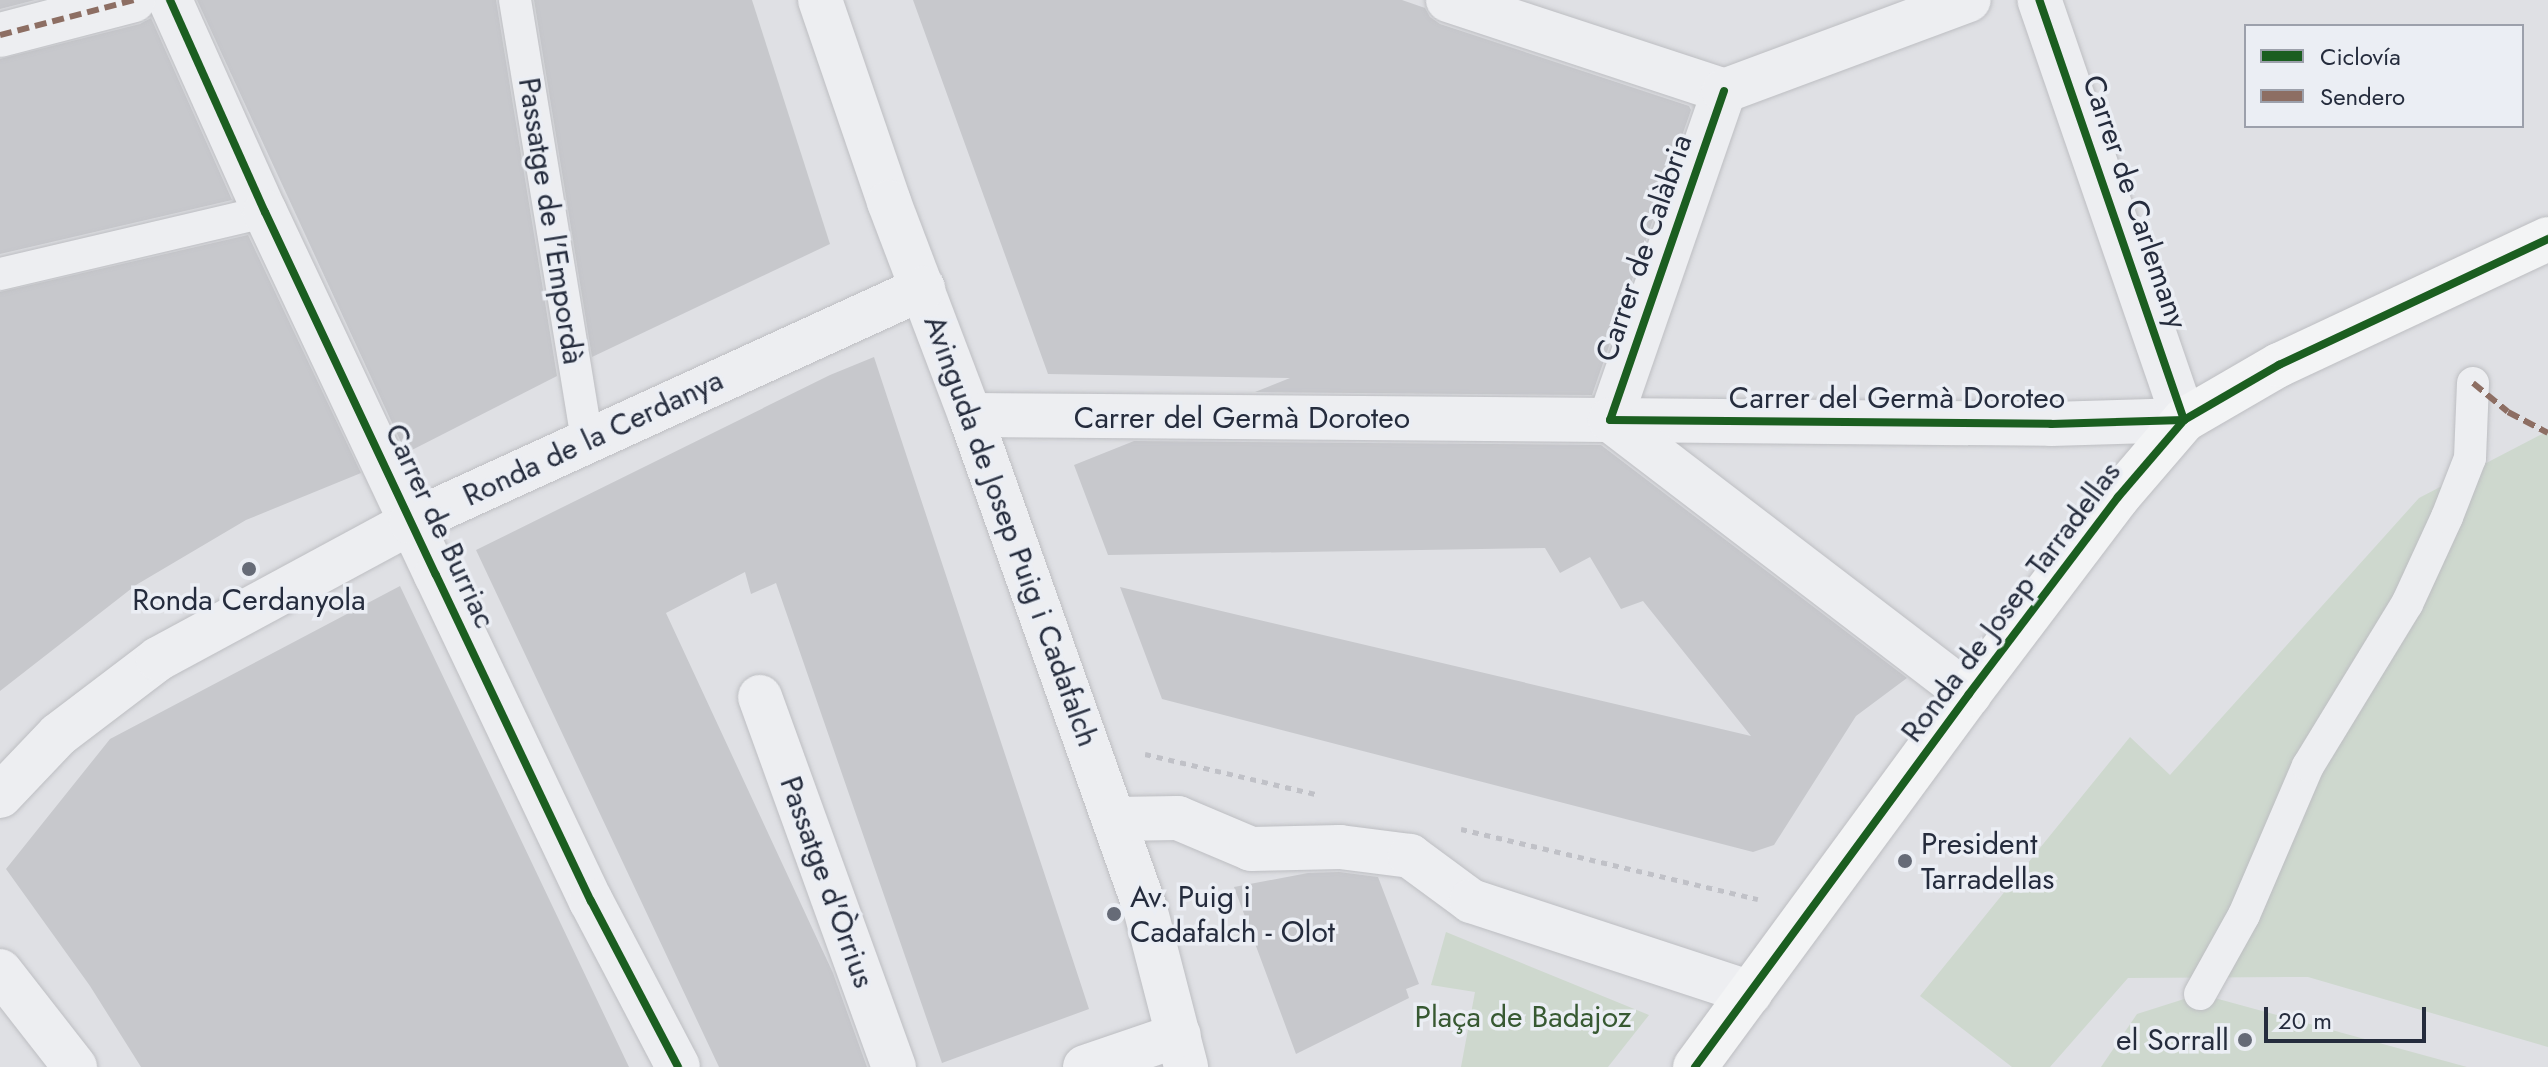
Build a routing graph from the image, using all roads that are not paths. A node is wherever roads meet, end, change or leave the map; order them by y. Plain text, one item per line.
1 (134, 0) edge
2 (170, 0) edge
3 (515, 0) edge
4 (820, 0) edge
5 (1448, 0) edge
6 (1969, 0) edge
7 (2039, 0) edge
8 (0, 35) edge
9 (1724, 91) junction
10 (265, 212) junction
11 (2548, 239) edge
12 (0, 274) edge
13 (923, 288) junction
14 (2473, 383) dead end
15 (970, 415) junction
16 (1610, 420) junction
17 (2184, 420) junction
18 (587, 442) junction
19 (411, 522) junction
20 (1969, 694) junction
21 (760, 697) dead end
22 (0, 796) edge
23 (1114, 819) junction
24 (0, 971) edge
25 (1750, 993) junction
26 (2200, 994) dead end
27 (1183, 1051) edge
28 (75, 1067) edge
29 (678, 1067) edge
30 (894, 1067) edge
31 (1085, 1067) edge
32 (1695, 1067) edge

1 - 8 street
2 - 10 street, Carrer de Burriac
3 - 18 lane, Passatge de l'Empordà
4 - 13 street, Avinguda de Josep Puig i Cadafalch
5 - 9 street
6 - 9 street
7 - 17 street, Carrer de Carlemany
9 - 16 street, Carrer de Calàbria
10 - 12 lane
10 - 19 street, Carrer de Burriac
11 - 17 street, Ronda de Josep Tarradellas
13 - 15 street, Avinguda de Josep Puig i Cadafalch
13 - 18 street, Ronda de la Cerdanya
14 - 26 lane
15 - 16 street, Carrer del Germà Doroteo
15 - 23 street, Avinguda de Josep Puig i Cadafalch
16 - 17 street, Carrer del Germà Doroteo
16 - 20 street
17 - 20 street, Ronda de Josep Tarradellas
18 - 19 street, Ronda de la Cerdanya
19 - 22 street, Ronda de la Cerdanya
19 - 29 street, Carrer de Burriac
20 - 25 street, Ronda de Josep Tarradellas
21 - 30 street, Passatge d'Òrrius
23 - 25 street
23 - 27 street, Avinguda de Josep Puig i Cadafalch
24 - 28 street
25 - 32 street, Ronda de Josep Tarradellas
27 - 31 street

